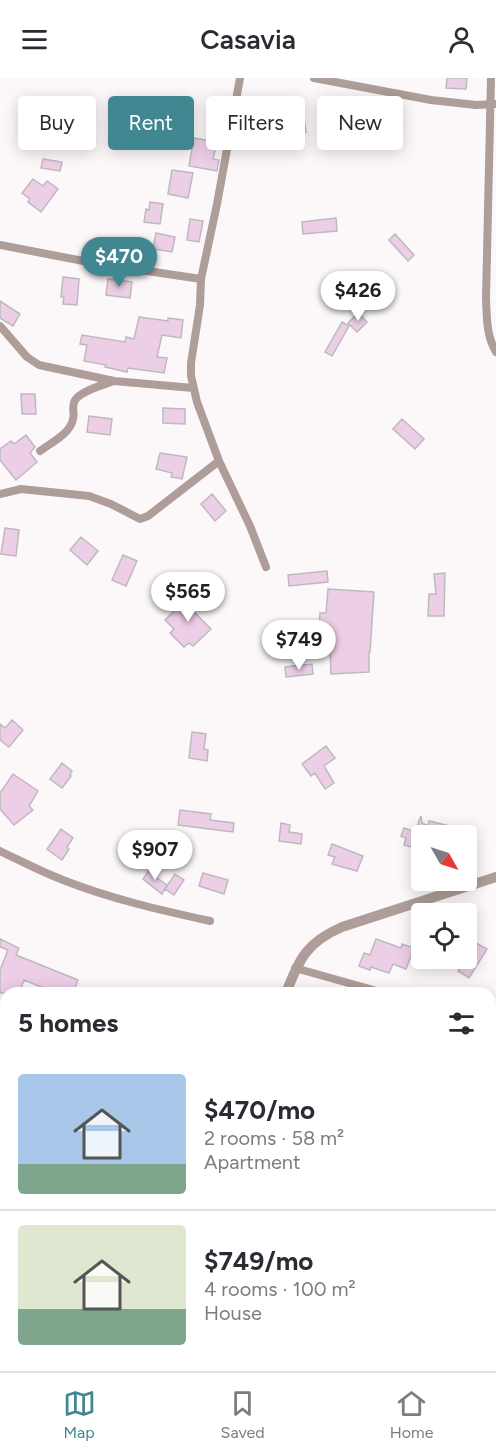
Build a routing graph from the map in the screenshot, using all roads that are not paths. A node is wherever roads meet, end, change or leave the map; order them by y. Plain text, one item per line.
1 (240, 78) edge
2 (314, 78) edge
3 (491, 78) edge
4 (494, 105) edge
5 (0, 245) edge
6 (201, 279) junction
7 (0, 327) edge
8 (496, 352) edge
9 (114, 381) junction
10 (193, 388) junction
11 (40, 451) dead end
12 (219, 461) junction
13 (0, 494) edge
14 (266, 567) dead end
15 (0, 851) edge
16 (496, 877) edge
17 (210, 921) dead end
18 (295, 969) junction
19 (288, 987) edge
20 (362, 987) edge

1 - 6 street
2 - 4 street
3 - 4 street
4 - 8 street
5 - 6 street
6 - 10 street
7 - 9 street
9 - 10 street
9 - 11 street
10 - 12 street
12 - 13 street
12 - 14 street
15 - 17 street
16 - 18 street
18 - 19 street
18 - 20 street

